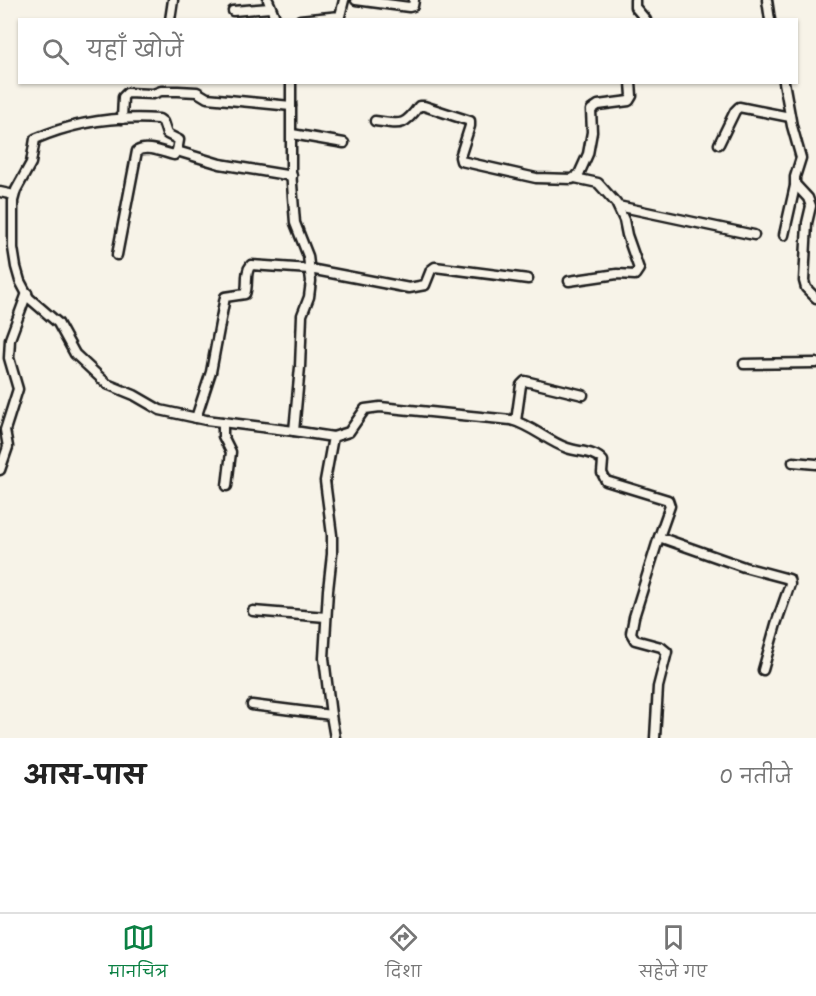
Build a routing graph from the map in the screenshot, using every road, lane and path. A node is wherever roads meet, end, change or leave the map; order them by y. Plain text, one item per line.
1 (173, 0) edge
2 (344, 0) edge
3 (356, 0) edge
4 (414, 0) edge
5 (635, 0) edge
6 (767, 0) edge
7 (269, 4) edge
8 (232, 11) dead end
9 (170, 18) edge
10 (275, 18) edge
11 (340, 18) edge
12 (644, 18) edge
13 (770, 18) edge
14 (291, 84) edge
15 (631, 84) edge
16 (784, 84) edge
17 (291, 106) junction
18 (790, 117) junction
19 (122, 119) junction
20 (375, 121) dead end
21 (292, 134) junction
22 (344, 144) dead end
23 (719, 144) dead end
24 (177, 151) junction
25 (292, 176) junction
26 (575, 178) junction
27 (795, 186) junction
28 (0, 192) edge
29 (14, 195) junction
30 (618, 206) junction
31 (754, 235) dead end
32 (784, 235) dead end
33 (117, 255) dead end
34 (310, 268) junction
35 (528, 279) dead end
36 (569, 281) dead end
37 (27, 293) junction
38 (816, 298) edge
39 (816, 363) edge
40 (744, 364) dead end
41 (583, 395) dead end
42 (196, 418) junction
43 (223, 422) junction
44 (516, 422) junction
45 (294, 430) junction
46 (3, 434) edge
47 (333, 437) junction
48 (793, 462) dead end
49 (816, 464) edge
50 (0, 470) edge
51 (227, 486) dead end
52 (659, 537) junction
53 (252, 611) dead end
54 (326, 617) junction
55 (763, 670) dead end
56 (252, 705) dead end
57 (331, 716) junction
58 (336, 738) edge
59 (655, 738) edge

1 - 9 street
2 - 11 street
3 - 4 street
5 - 12 street
6 - 13 street
7 - 8 street
7 - 10 street
14 - 17 street
15 - 26 street
16 - 18 street
17 - 19 street
17 - 21 street
18 - 23 street
18 - 27 street
19 - 24 street
19 - 29 street
20 - 26 street
21 - 22 street
21 - 25 street
24 - 25 street
24 - 33 street
25 - 34 street
26 - 30 street
27 - 32 street
27 - 38 street
28 - 29 street
29 - 37 street
30 - 31 street
30 - 36 street
34 - 35 street
34 - 42 street
34 - 45 street
37 - 42 street
37 - 46 street
39 - 40 street
41 - 44 street
42 - 43 street
43 - 45 street
43 - 51 street
44 - 47 street
44 - 52 street
45 - 47 street
46 - 50 street
47 - 54 street
48 - 49 street
52 - 55 street
52 - 59 street
53 - 54 street
54 - 57 street
56 - 57 street
57 - 58 street

